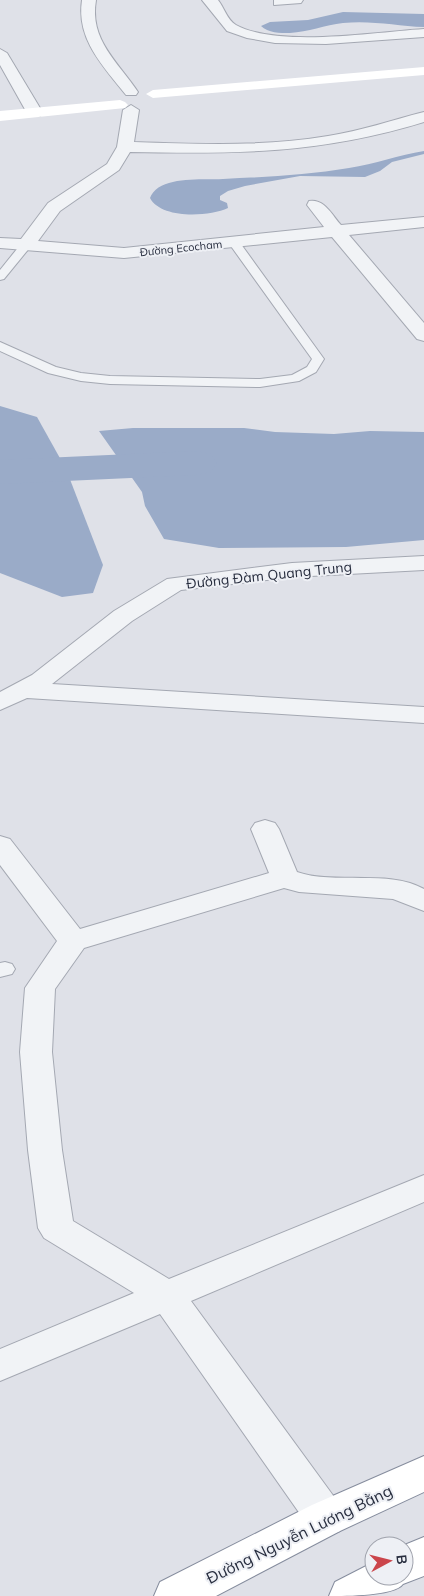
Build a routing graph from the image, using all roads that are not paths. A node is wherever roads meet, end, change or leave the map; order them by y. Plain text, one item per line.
1 (88, 0) edge
2 (209, 0) edge
3 (296, 0) edge
4 (280, 2) dead end
5 (424, 33) edge
6 (0, 53) edge
7 (424, 71) edge
8 (424, 78) edge
9 (131, 92) junction
10 (156, 97) junction
11 (121, 105) junction
12 (0, 108) edge
13 (33, 109) junction
14 (0, 116) edge
15 (424, 117) edge
16 (125, 147) junction
17 (315, 205) dead end
18 (424, 222) edge
19 (337, 231) junction
20 (234, 242) junction
21 (0, 243) edge
22 (25, 246) junction
23 (0, 277) edge
24 (424, 335) edge
25 (0, 346) edge
26 (424, 563) edge
27 (23, 690) junction
28 (0, 702) edge
29 (424, 715) edge
30 (265, 829) dead end
31 (0, 845) edge
32 (285, 878) junction
33 (424, 902) edge
34 (73, 941) junction
35 (424, 1188) edge
36 (167, 1296) junction
37 (0, 1365) edge
38 (424, 1474) edge
39 (326, 1518) junction
40 (368, 1586) edge
41 (174, 1596) edge
42 (350, 1596) edge

1 - 9 street
2 - 5 street
3 - 4 street
6 - 13 street
7 - 10 main road
8 - 10 main road
9 - 10 main road
9 - 11 main road
10 - 11 main road
11 - 13 main road
11 - 16 street
12 - 13 main road
13 - 14 main road
15 - 16 street
16 - 22 street
17 - 19 street
18 - 19 street, Đường Ecocham
19 - 20 street, Đường Ecocham
19 - 24 street
20 - 22 street, Đường Ecocham
20 - 25 lane
21 - 22 street, Đường Ecocham
22 - 23 lane
26 - 27 street, Đường Đàm Quang Trung
27 - 28 street, Đường Đàm Quang Trung
27 - 29 street
30 - 32 street
31 - 34 street
32 - 33 street
32 - 34 street
34 - 36 street
35 - 36 street
36 - 37 street
36 - 39 street
38 - 39 main road, Đường Nguyễn Lương Bằng
39 - 41 main road, Đường Nguyễn Lương Bằng
40 - 42 main road

